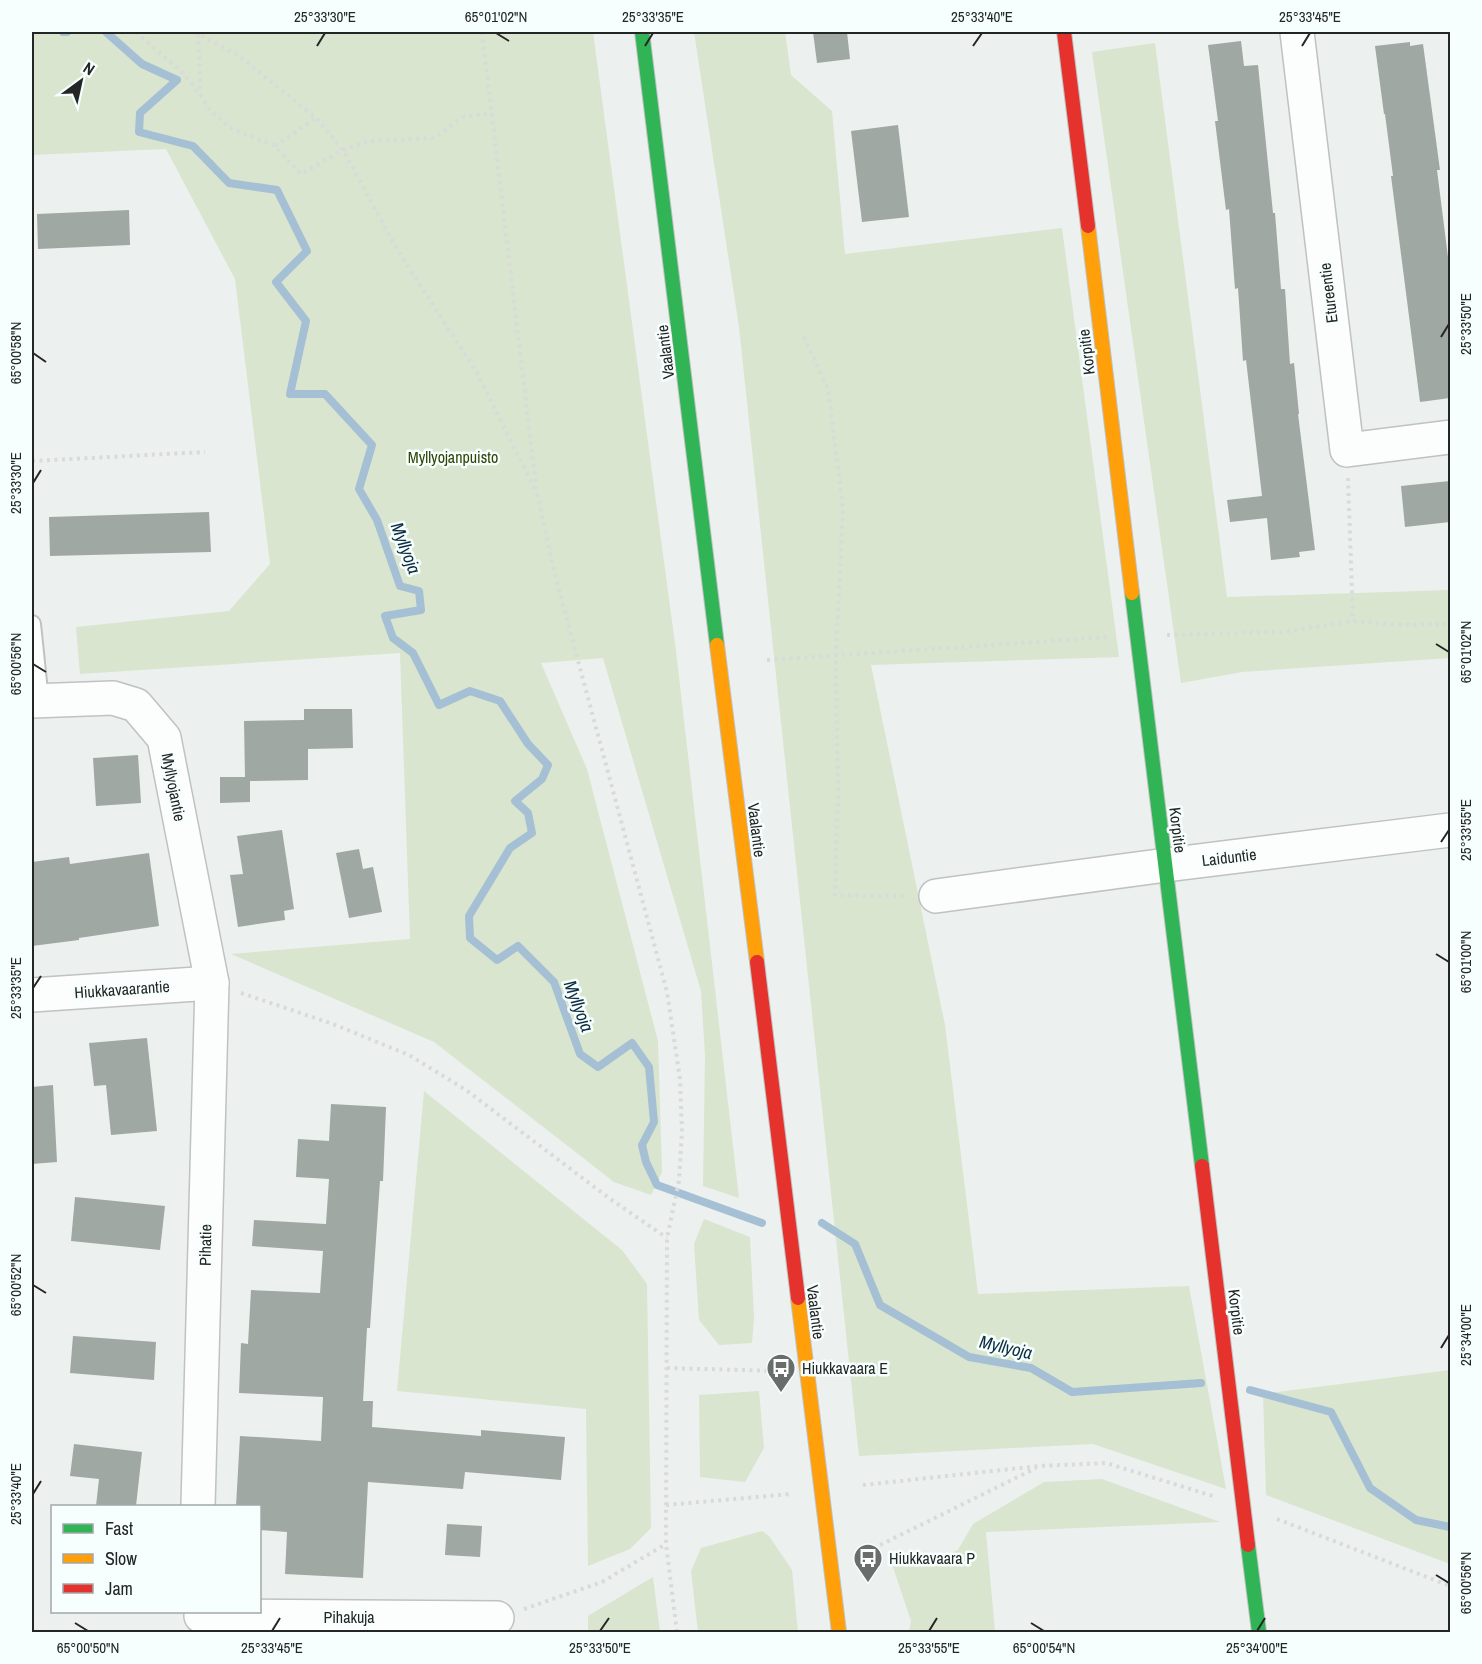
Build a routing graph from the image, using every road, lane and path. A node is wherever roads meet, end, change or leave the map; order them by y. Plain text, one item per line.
1 (136, 32) edge
2 (197, 32) edge
3 (482, 32) edge
4 (642, 32) edge
5 (1064, 32) edge
6 (1297, 32) edge
7 (201, 96) junction
8 (492, 112) junction
9 (316, 118) junction
10 (275, 146) junction
11 (343, 150) junction
12 (804, 337) dead end
13 (1450, 437) edge
14 (1347, 450) junction
15 (205, 452) dead end
16 (32, 461) edge
17 (537, 494) junction
18 (1353, 621) junction
19 (32, 624) edge
20 (1450, 624) edge
21 (1137, 636) junction
22 (836, 655) junction
23 (766, 660) dead end
24 (36, 701) edge
25 (1450, 830) edge
26 (1166, 865) junction
27 (936, 896) joint
28 (212, 983) junction
29 (32, 995) edge
30 (667, 1238) junction
31 (667, 1368) junction
32 (780, 1380) dead end
33 (1039, 1466) junction
34 (863, 1485) dead end
35 (791, 1494) dead end
36 (198, 1505) edge
37 (666, 1505) junction
38 (1244, 1506) junction
39 (666, 1544) junction
40 (859, 1556) dead end
41 (1450, 1586) edge
42 (498, 1618) joint
43 (201, 1620) edge
44 (677, 1632) edge
45 (839, 1632) edge
46 (1259, 1632) edge

1 - 7 path
2 - 7 path
2 - 9 path
3 - 8 path
4 - 45 street, Vaalantie
5 - 21 street, Korpitie
6 - 14 street, Etureentie
7 - 10 path
8 - 11 path
8 - 17 path
9 - 10 path
9 - 11 path
10 - 11 path
11 - 17 path
12 - 22 path
13 - 14 street
14 - 18 path
15 - 16 path
17 - 30 path
18 - 20 path
18 - 21 path
19 - 24 lane
21 - 22 path
21 - 26 street, Korpitie
22 - 23 path
22 - 27 path
24 - 28 street, Myllyojantie
25 - 26 street, Laiduntie
26 - 27 street, Laiduntie
26 - 38 street, Korpitie
28 - 29 street, Hiukkavaarantie
28 - 30 path
28 - 36 street, Pihatie
30 - 31 path
31 - 32 path
31 - 37 path
33 - 34 path
33 - 38 path
33 - 40 path
35 - 37 path
37 - 39 path
38 - 41 path
38 - 46 street, Korpitie
39 - 42 path
39 - 44 path
42 - 43 street, Pihakuja

